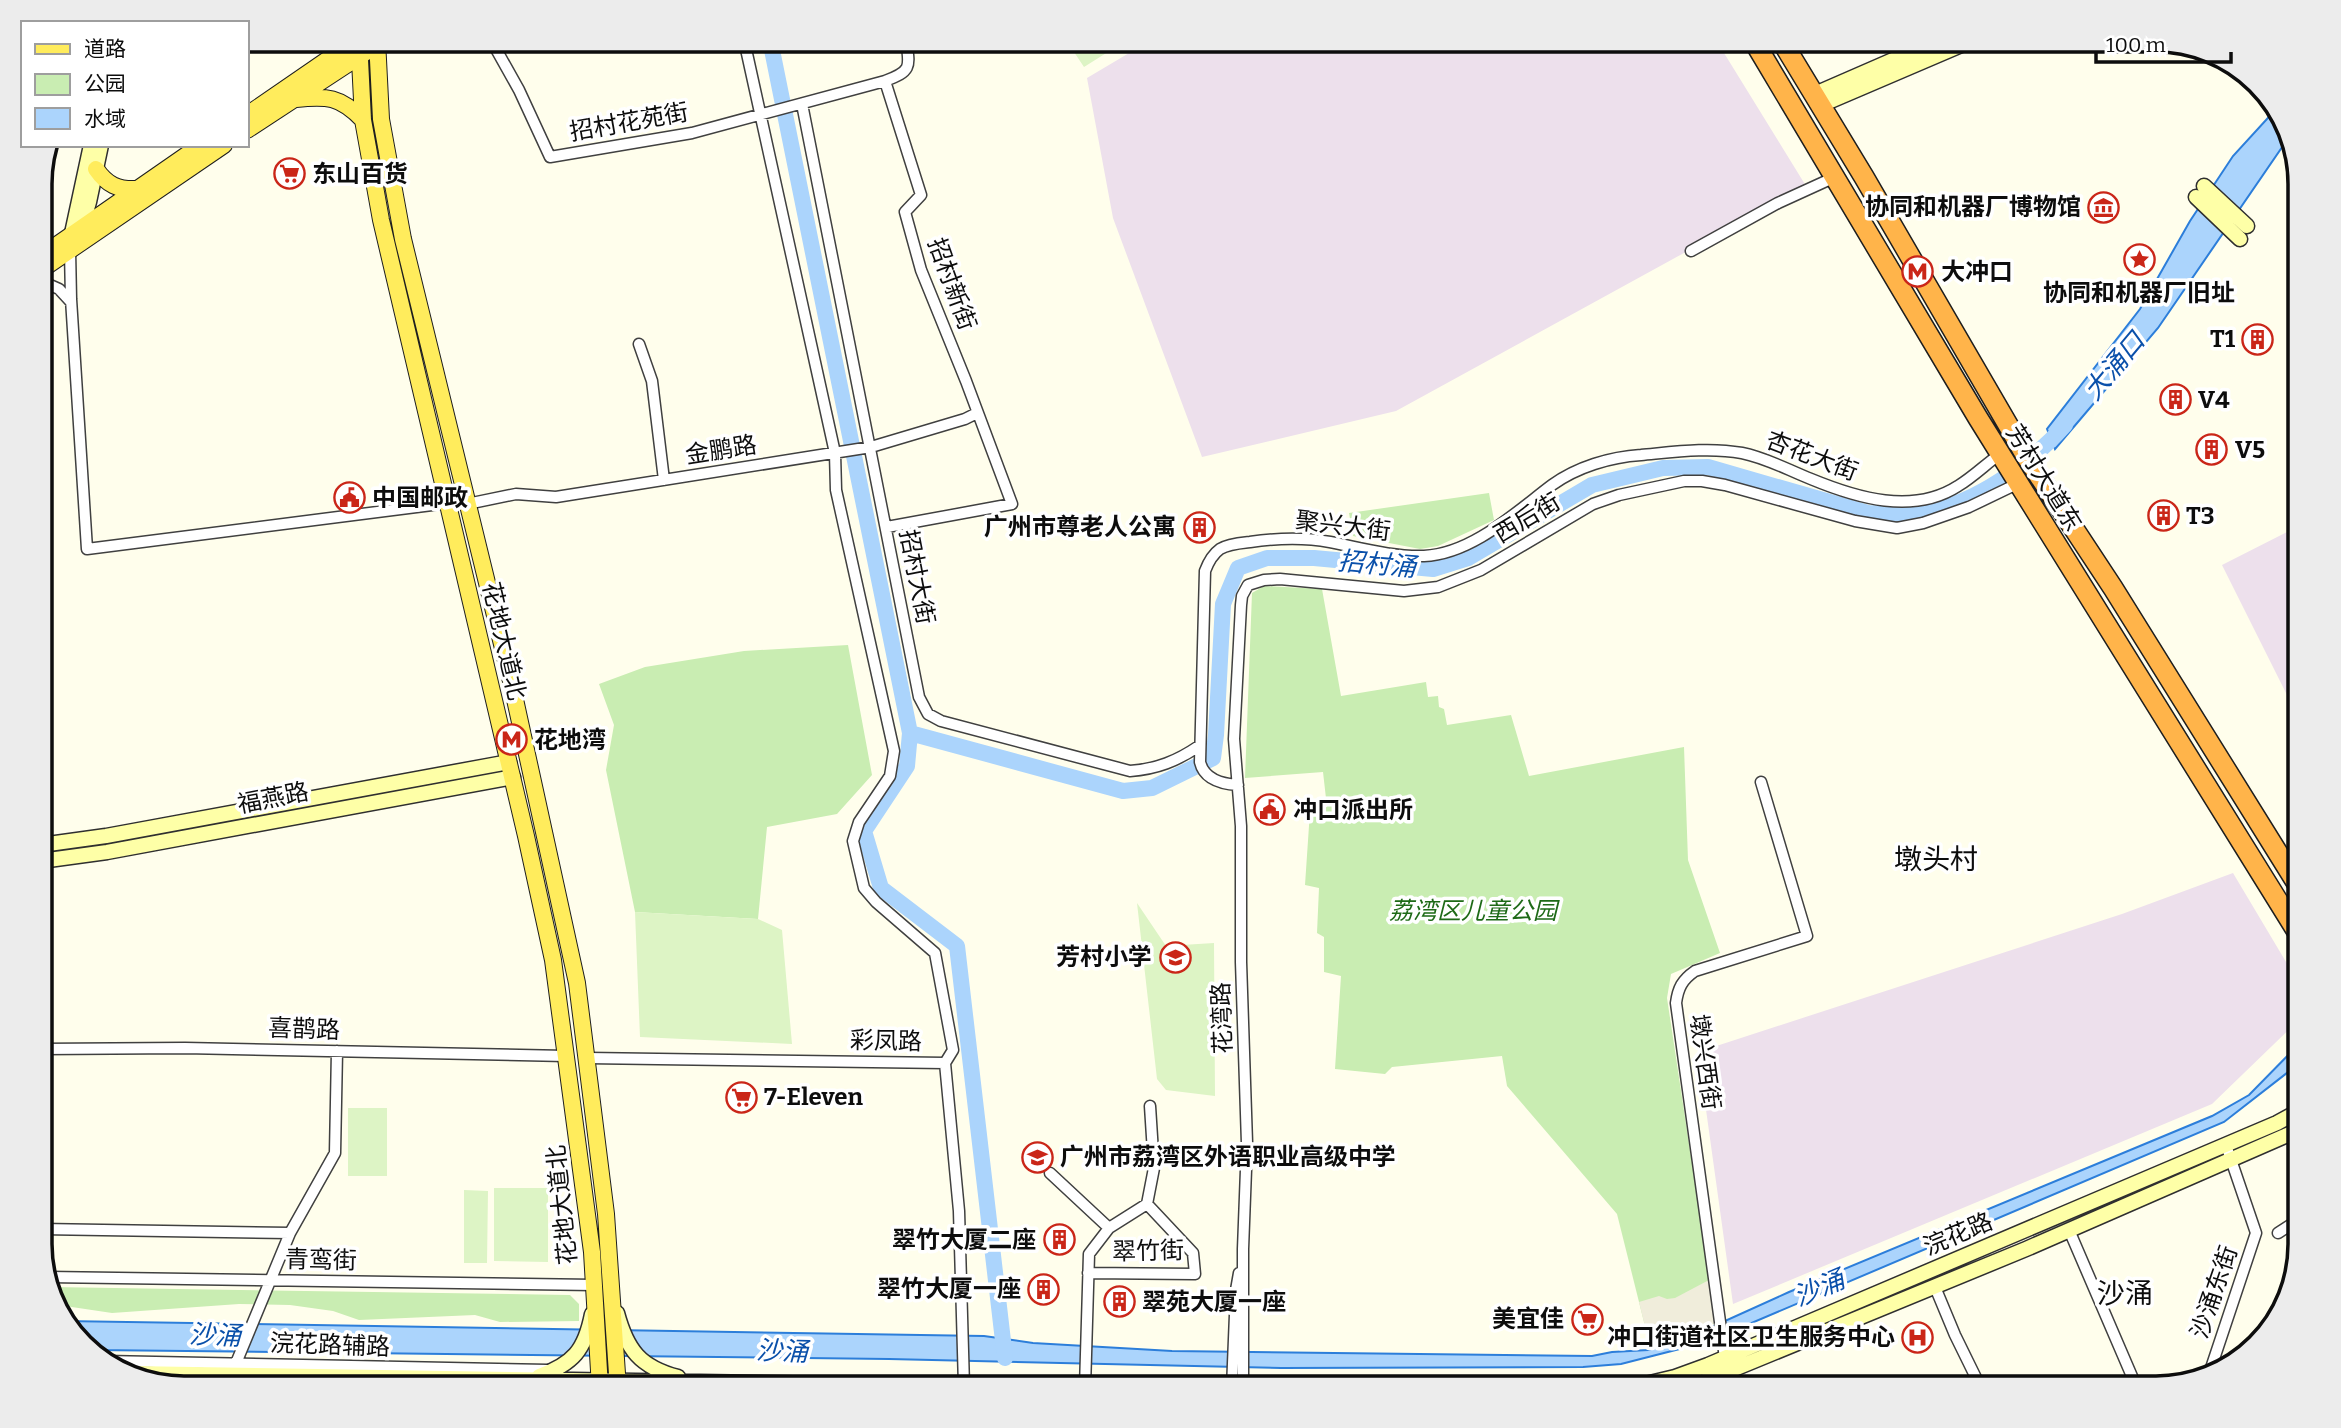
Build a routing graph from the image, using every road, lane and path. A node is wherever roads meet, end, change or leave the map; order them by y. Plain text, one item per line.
1 (1760, 52) edge
2 (1789, 52) edge
3 (1915, 52) edge
4 (1942, 52) edge
5 (347, 53) edge
6 (350, 53) edge
7 (358, 53) edge
8 (379, 53) edge
9 (498, 53) edge
10 (748, 53) edge
11 (907, 53) edge
12 (885, 81) junction
13 (293, 99) junction
14 (1818, 100) junction
15 (800, 104) junction
16 (766, 113) junction
17 (248, 114) edge
18 (363, 120) junction
19 (248, 129) edge
20 (91, 147) edge
21 (101, 147) edge
22 (198, 147) edge
23 (221, 147) edge
24 (96, 169) junction
25 (1835, 177) junction
26 (137, 189) junction
27 (2247, 226) dead end
28 (74, 238) junction
29 (2240, 239) dead end
30 (53, 249) edge
31 (1691, 251) dead end
32 (53, 258) edge
33 (53, 286) edge
34 (71, 302) junction
35 (639, 345) dead end
36 (977, 413) junction
37 (869, 447) junction
38 (839, 452) junction
39 (1597, 463) joint
40 (2011, 470) junction
41 (664, 480) junction
42 (448, 503) junction
43 (467, 504) junction
44 (887, 527) junction
45 (1199, 750) junction
46 (511, 769) junction
47 (1761, 782) dead end
48 (1238, 785) junction
49 (53, 843) edge
50 (53, 859) edge
51 (2288, 869) edge
52 (2288, 916) edge
53 (53, 1049) edge
54 (337, 1051) junction
55 (566, 1056) junction
56 (587, 1058) junction
57 (945, 1063) junction
58 (1150, 1106) dead end
59 (2288, 1118) edge
60 (2288, 1133) edge
61 (2229, 1152) junction
62 (1050, 1173) dead end
63 (1147, 1204) junction
64 (2288, 1226) edge
65 (1109, 1228) junction
66 (53, 1229) edge
67 (2069, 1230) junction
68 (290, 1233) junction
69 (2278, 1233) dead end
70 (1088, 1273) junction
71 (57, 1277) edge
72 (270, 1280) junction
73 (1936, 1287) junction
74 (594, 1303) junction
75 (614, 1307) junction
76 (1723, 1351) junction
77 (2213, 1362) edge
78 (134, 1365) edge
79 (526, 1375) junction
80 (551, 1375) junction
81 (218, 1376) edge
82 (234, 1376) edge
83 (428, 1376) edge
84 (492, 1376) edge
85 (556, 1376) edge
86 (600, 1376) edge
87 (617, 1376) edge
88 (668, 1376) edge
89 (964, 1376) edge
90 (1085, 1376) edge
91 (1236, 1376) edge
92 (1677, 1376) edge
93 (1717, 1376) edge
94 (1975, 1376) edge
95 (2132, 1376) edge

1 - 25 highway, 芳村大道东
2 - 14 highway, 芳村大道东
3 - 14 main road
4 - 14 main road
5 - 17 main road
6 - 13 main road
7 - 18 main road, 花地大道北
8 - 43 main road, 花地大道北
9 - 16 street, 招村花苑街
10 - 16 street
11 - 12 street
12 - 15 street, 招村花苑街
12 - 36 street, 招村新街
13 - 18 main road
13 - 19 main road
14 - 51 highway, 芳村大道东
15 - 16 street, 招村花苑街
15 - 37 street, 招村大街
16 - 38 street
18 - 42 main road, 花地大道北
20 - 28 main road
21 - 24 main road
22 - 26 main road
23 - 28 main road
24 - 26 main road
24 - 28 main road
25 - 31 street
25 - 40 highway, 芳村大道东
26 - 28 main road
27 - 29 main road
28 - 30 main road
28 - 32 main road
28 - 34 street
33 - 34 street
34 - 42 street
35 - 41 street
36 - 37 street, 金鹏路
36 - 44 street, 招村新街
37 - 38 street, 金鹏路
37 - 44 street, 招村大街
38 - 41 street, 金鹏路
38 - 57 street
39 - 40 street, 杏花大街
39 - 45 street, 聚兴大街
40 - 48 street, 西后街
40 - 52 highway, 芳村大道东
41 - 43 street, 金鹏路
42 - 46 main road, 花地大道北
43 - 56 main road, 花地大道北
44 - 45 street, 招村大街
45 - 48 street
46 - 49 main road, 福燕路
46 - 50 main road, 福燕路
46 - 55 main road, 花地大道北
47 - 76 street, 墩兴西街
48 - 91 street, 花湾路
53 - 54 street, 喜鹊路
54 - 55 street, 喜鹊路
54 - 68 street
55 - 74 main road, 花地大道北
56 - 57 street, 彩凤路
56 - 75 main road, 花地大道北
57 - 89 street, 彩凤路
58 - 63 street
59 - 61 main road, 浣花路
60 - 61 main road, 浣花路
61 - 67 main road, 浣花路
61 - 76 main road, 浣花路
61 - 77 street, 沙涌东街
62 - 65 street
63 - 65 street, 翠竹街
63 - 70 street, 翠竹街
64 - 69 street
65 - 70 street, 翠竹街
66 - 68 street
67 - 73 main road, 浣花路
67 - 95 street
68 - 72 street
70 - 90 street, 翠竹街
71 - 72 street, 青鸾街
72 - 74 street, 青鸾街
72 - 82 street
73 - 93 main road, 浣花路
73 - 94 street
74 - 80 main road
74 - 86 main road, 花地大道北
75 - 87 main road, 花地大道北
75 - 88 main road
76 - 92 main road, 浣花路
78 - 81 street, 浣花路辅路
79 - 80 main road
79 - 83 street, 浣花路辅路
79 - 84 main road
80 - 85 main road

